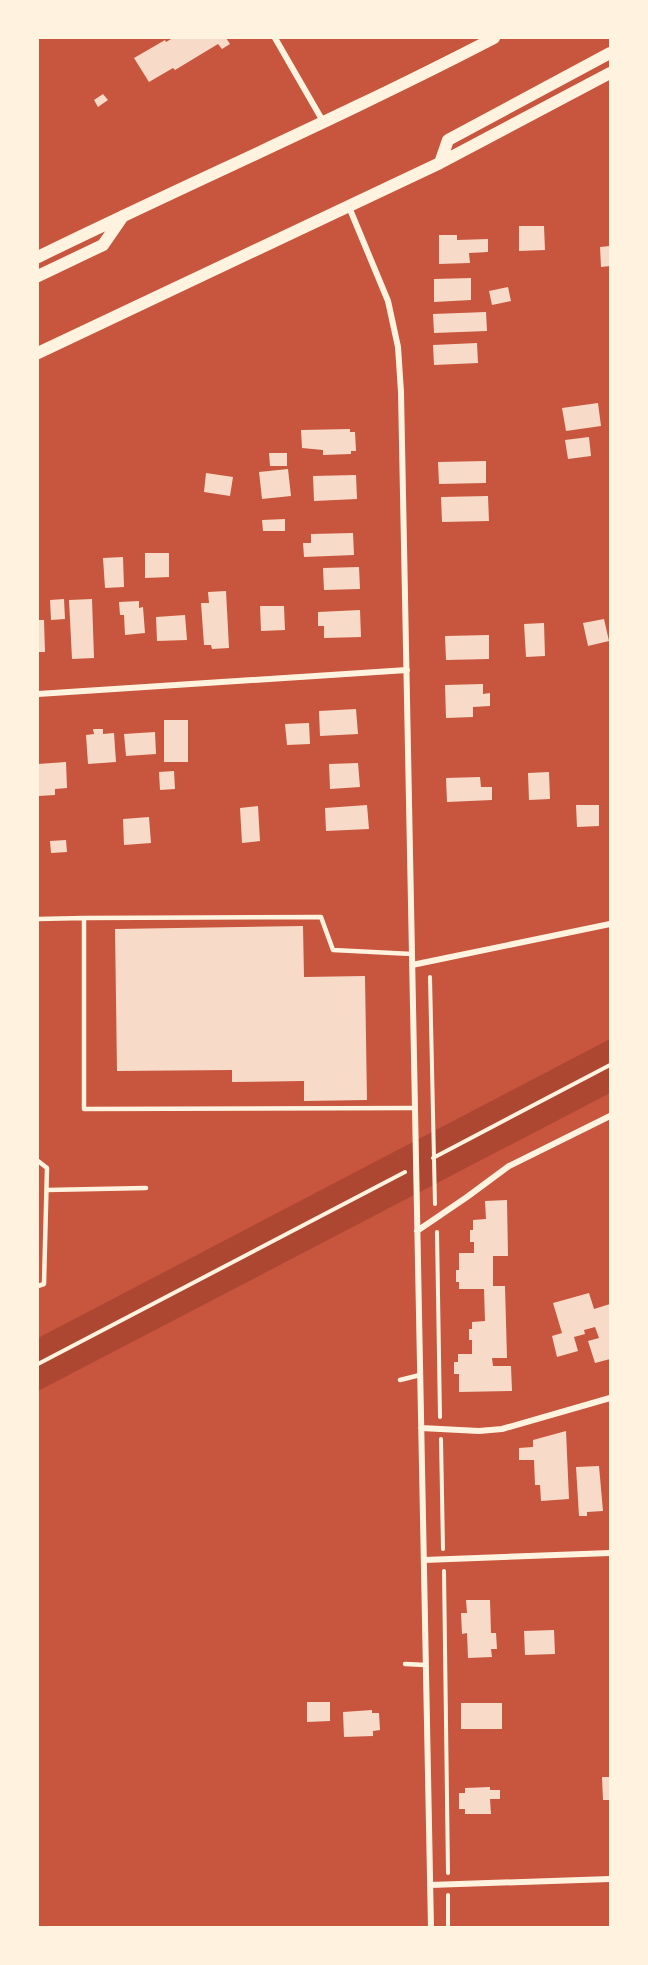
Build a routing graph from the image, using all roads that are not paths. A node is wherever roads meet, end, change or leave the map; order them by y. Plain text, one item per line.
1 (275, 38) edge
2 (494, 38) edge
3 (610, 53) edge
4 (610, 73) edge
5 (324, 123) junction
6 (440, 163) junction
7 (349, 207) junction
8 (124, 215) junction
9 (38, 257) edge
10 (38, 276) edge
11 (38, 353) edge
12 (406, 670) junction
13 (38, 694) edge
14 (84, 918) junction
15 (38, 919) edge
16 (610, 924) edge
17 (412, 954) junction
18 (412, 965) junction
19 (415, 1108) junction
20 (610, 1116) edge
21 (38, 1161) edge
22 (146, 1188) dead end
23 (47, 1190) junction
24 (417, 1231) junction
25 (38, 1286) edge
26 (420, 1375) junction
27 (400, 1380) dead end
28 (610, 1398) edge
29 (421, 1428) junction
30 (610, 1553) edge
31 (424, 1560) junction
32 (405, 1664) dead end
33 (426, 1665) junction
34 (610, 1879) edge
35 (430, 1885) junction
36 (431, 1928) edge

1 - 5 street
2 - 5 main road
3 - 6 main road
4 - 6 main road
5 - 8 main road
6 - 7 main road
7 - 11 main road
7 - 12 street
8 - 9 main road
8 - 10 main road
12 - 13 street
12 - 17 street
14 - 15 lane
14 - 17 lane
14 - 19 lane
16 - 18 street
17 - 18 street
18 - 19 street
19 - 24 street
20 - 24 street
21 - 23 lane
22 - 23 lane
23 - 25 lane
24 - 26 street
26 - 27 lane
26 - 29 street
28 - 29 street
29 - 31 street
30 - 31 street
31 - 33 street
32 - 33 lane
33 - 35 street
34 - 35 street
35 - 36 street

